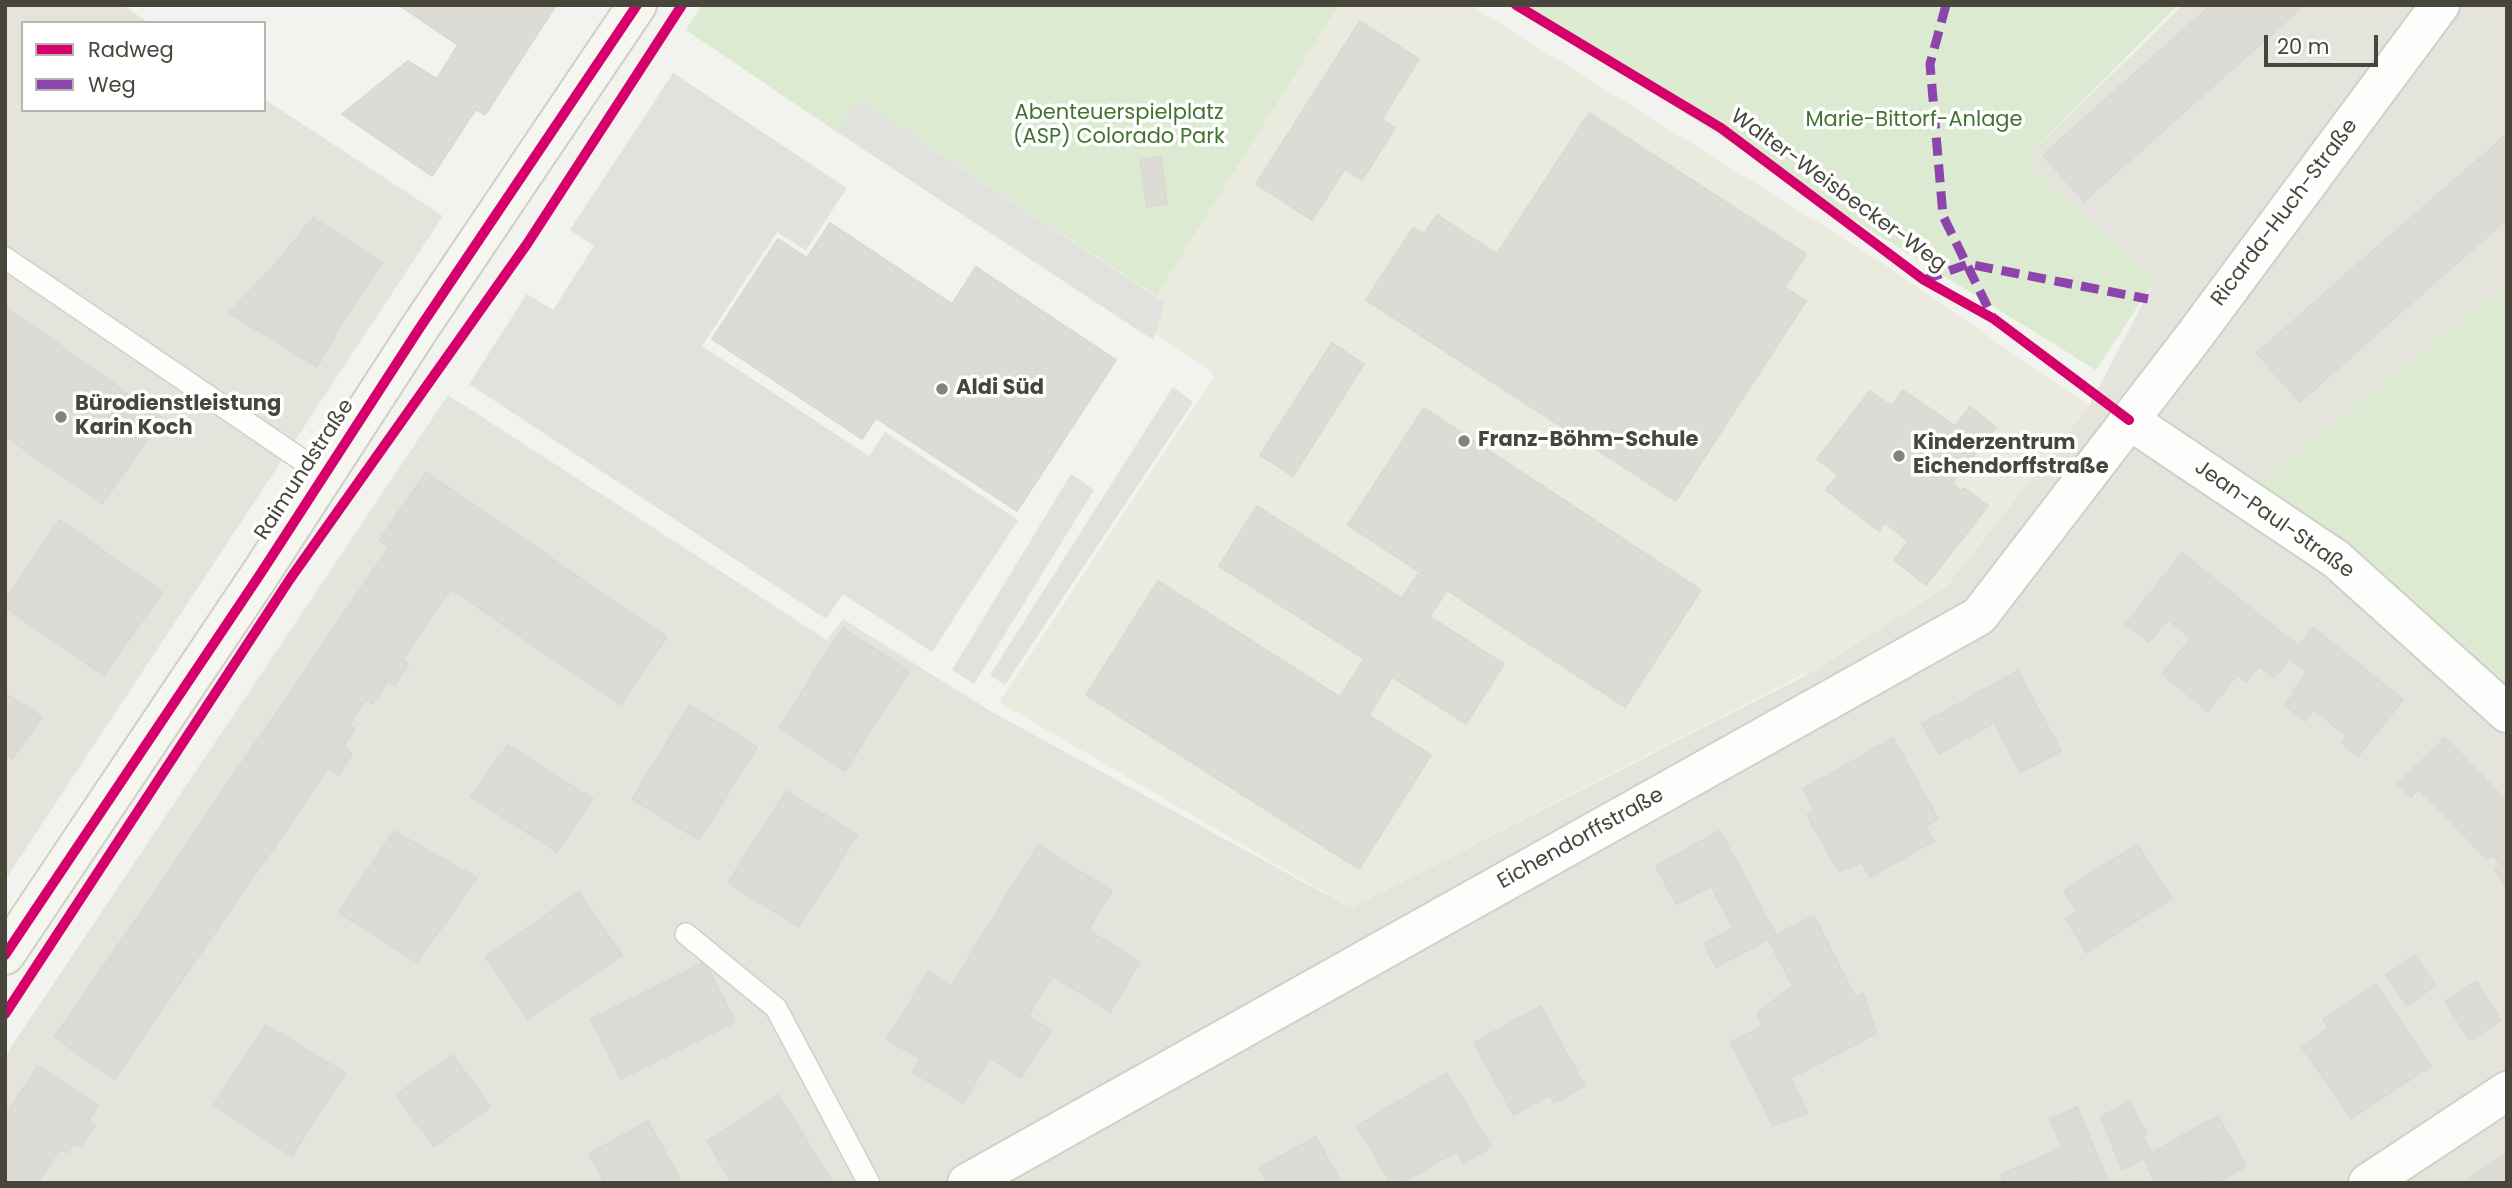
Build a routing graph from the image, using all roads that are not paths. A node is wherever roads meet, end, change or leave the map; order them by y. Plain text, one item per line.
1 (637, 5) edge
2 (2440, 5) edge
3 (5, 258) edge
4 (2129, 420) junction
5 (324, 475) junction
6 (2507, 713) edge
7 (685, 934) dead end
8 (5, 955) edge
9 (2507, 1091) edge
10 (869, 1183) edge
11 (967, 1183) edge
12 (2368, 1183) edge

1 - 5 street, Raimundstraße
2 - 4 street, Ricarda-Huch-Straße
3 - 5 lane
4 - 6 street, Jean-Paul-Straße
4 - 11 street, Eichendorffstraße
5 - 8 street, Raimundstraße
7 - 10 lane
9 - 12 street

